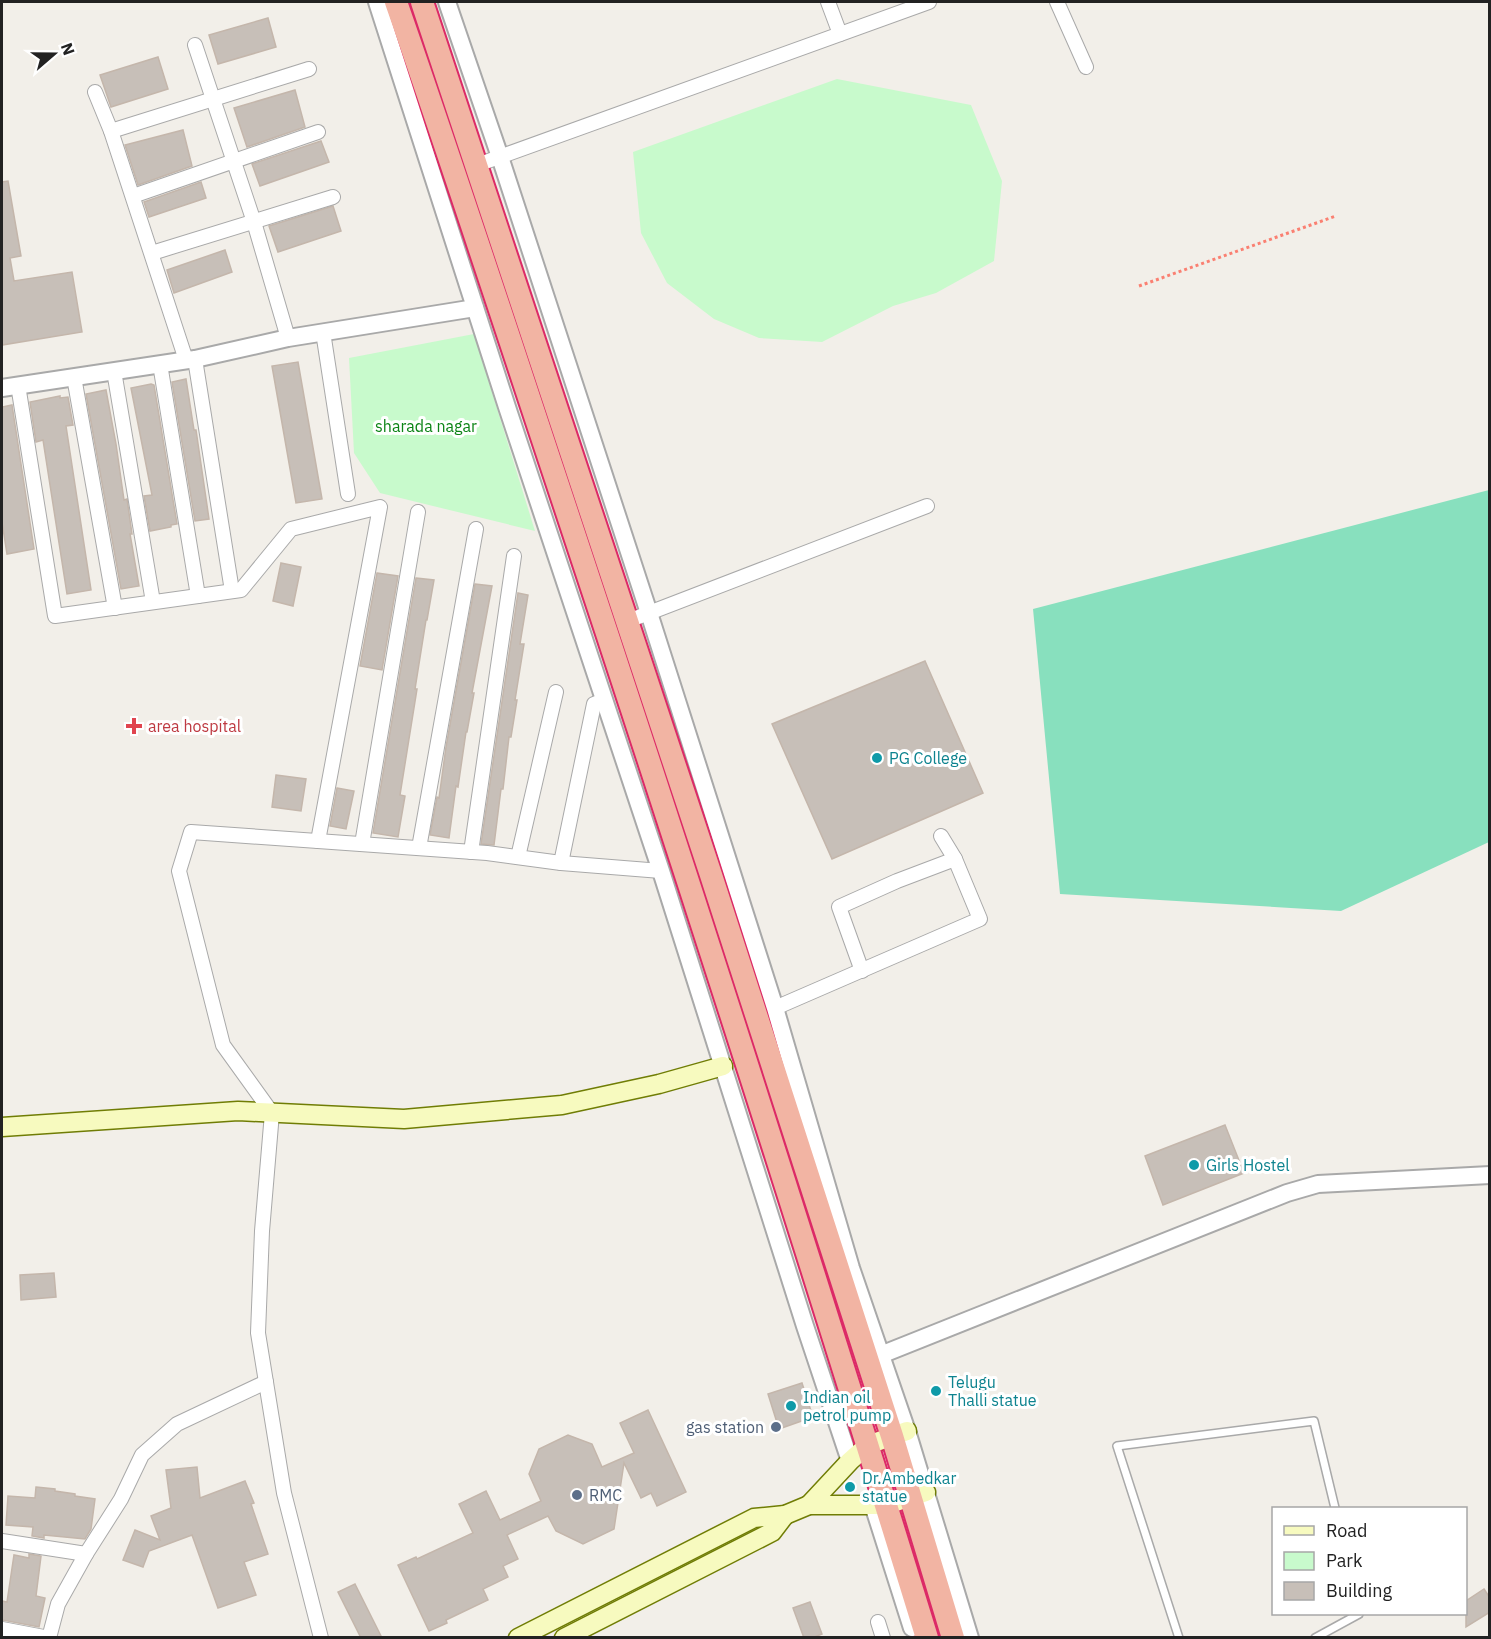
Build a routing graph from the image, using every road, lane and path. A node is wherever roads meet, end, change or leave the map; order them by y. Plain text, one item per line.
1 (377, 2) edge
2 (396, 2) edge
3 (422, 2) edge
4 (447, 2) edge
5 (828, 2) edge
6 (929, 2) edge
7 (1057, 2) edge
8 (840, 34) junction
9 (195, 45) dead end
10 (1086, 67) dead end
11 (309, 69) dead end
12 (95, 92) dead end
13 (213, 99) junction
14 (111, 131) junction
15 (318, 132) dead end
16 (432, 138) junction
17 (500, 157) junction
18 (234, 161) junction
19 (477, 165) junction
20 (133, 196) junction
21 (333, 197) dead end
22 (1336, 216) dead end
23 (254, 222) junction
24 (152, 253) junction
25 (1139, 286) dead end
26 (475, 308) junction
27 (323, 332) junction
28 (288, 338) junction
29 (191, 359) junction
30 (160, 364) junction
31 (114, 371) junction
32 (74, 377) junction
33 (10, 386) edge
34 (348, 494) dead end
35 (927, 506) dead end
36 (418, 512) dead end
37 (476, 529) dead end
38 (514, 556) dead end
39 (232, 591) junction
40 (198, 596) junction
41 (153, 602) junction
42 (115, 608) junction
43 (649, 613) junction
44 (627, 621) junction
45 (556, 692) dead end
46 (604, 700) junction
47 (941, 836) dead end
48 (318, 841) junction
49 (362, 844) junction
50 (419, 848) junction
51 (471, 852) junction
52 (518, 857) junction
53 (956, 859) junction
54 (561, 863) junction
55 (661, 871) junction
56 (862, 971) junction
57 (775, 1008) junction
58 (723, 1066) junction
59 (786, 1080) junction
60 (272, 1113) junction
61 (2, 1127) edge
62 (1490, 1175) edge
63 (874, 1358) junction
64 (266, 1382) junction
65 (899, 1434) junction
66 (868, 1445) junction
67 (850, 1461) junction
68 (918, 1495) junction
69 (809, 1505) junction
70 (880, 1505) junction
71 (1335, 1507) edge
72 (785, 1515) junction
73 (2, 1541) edge
74 (86, 1554) junction
75 (1357, 1615) edge
76 (878, 1622) dead end
77 (2, 1629) edge
78 (49, 1638) edge
79 (321, 1638) edge
80 (518, 1638) edge
81 (564, 1638) edge
82 (883, 1638) edge
83 (915, 1638) edge
84 (927, 1638) edge
85 (953, 1638) edge
86 (970, 1638) edge
87 (1179, 1638) edge
88 (1315, 1638) edge

1 - 16 street
2 - 16 highway
3 - 19 highway
4 - 17 street
5 - 8 street
6 - 8 street
7 - 10 street
8 - 17 street
9 - 13 street
11 - 13 street
12 - 14 street
13 - 14 street
13 - 18 street
14 - 20 street
15 - 18 street
16 - 26 street
16 - 66 highway
17 - 19 street
17 - 43 street
18 - 20 street
18 - 23 street
19 - 44 highway
20 - 24 street
21 - 23 street
22 - 25 path
23 - 24 street
23 - 28 street
24 - 29 street
26 - 27 street
26 - 46 street
27 - 28 street
27 - 34 street
28 - 29 street
29 - 30 street
29 - 39 street
30 - 31 street
30 - 40 street
31 - 32 street
31 - 41 street
32 - 33 street
32 - 42 street
33 - 42 street
35 - 43 street
36 - 49 street
37 - 50 street
38 - 51 street
39 - 40 street
39 - 48 street
40 - 41 street
41 - 42 street
43 - 44 street
43 - 57 street
44 - 59 highway
45 - 52 street
46 - 54 street
46 - 55 street
47 - 53 street
48 - 49 street
48 - 60 street
49 - 50 street
50 - 51 street
51 - 52 street
52 - 54 street
53 - 56 street
53 - 56 street
54 - 55 street
55 - 58 street
56 - 57 street
57 - 59 street
58 - 60 main road
58 - 67 street
59 - 63 highway
60 - 61 main road
60 - 64 street
62 - 63 street
63 - 65 highway
64 - 74 street
64 - 79 street
65 - 66 main road
65 - 68 highway
66 - 67 main road
66 - 70 highway
67 - 69 main road
68 - 70 main road
68 - 85 highway
68 - 86 street
69 - 70 main road
69 - 72 main road
70 - 83 street
70 - 84 highway
71 - 87 lane
72 - 80 main road
72 - 81 main road
73 - 74 street
74 - 78 street
75 - 88 lane
76 - 82 street
77 - 78 street

